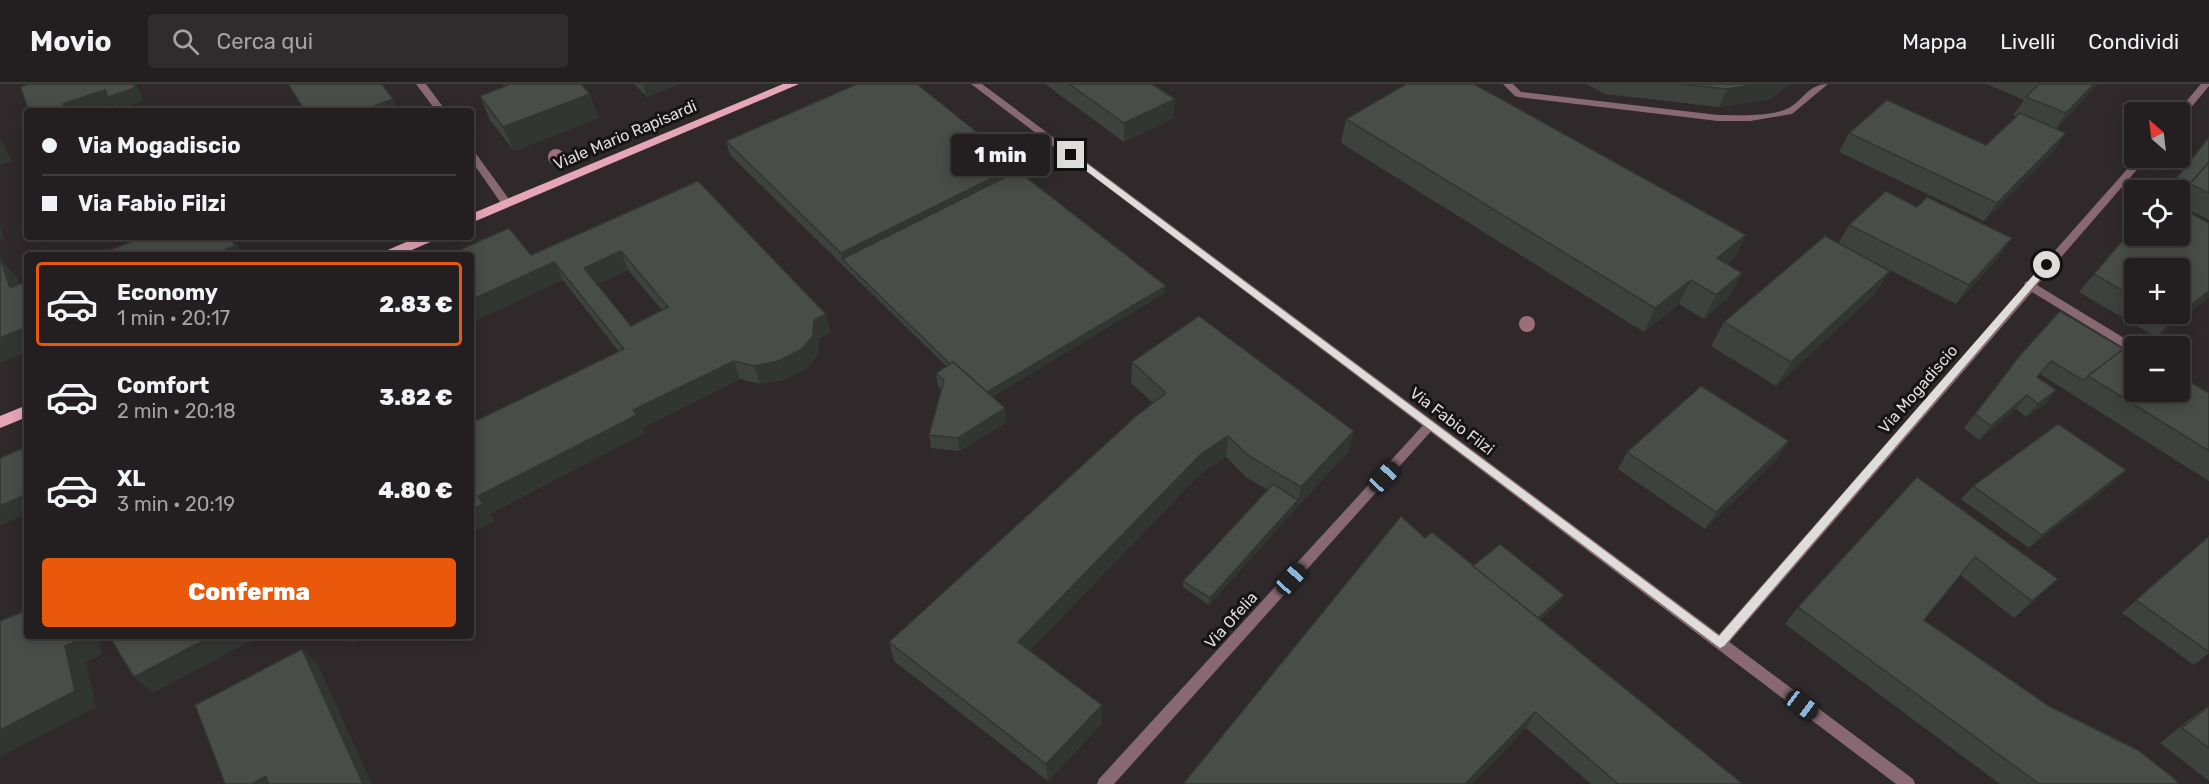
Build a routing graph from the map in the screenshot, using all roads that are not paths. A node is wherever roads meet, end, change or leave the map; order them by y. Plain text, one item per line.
1 (421, 84) edge
2 (793, 84) edge
3 (976, 84) edge
4 (1508, 84) edge
5 (1823, 84) edge
6 (2206, 84) edge
7 (2199, 93) junction
8 (2209, 98) edge
9 (2190, 103) edge
10 (439, 108) edge
11 (474, 157) edge
12 (2133, 168) edge
13 (507, 204) junction
14 (474, 218) edge
15 (423, 240) edge
16 (395, 252) edge
17 (2029, 285) junction
18 (2124, 344) edge
19 (24, 412) edge
20 (0, 422) edge
21 (1430, 425) junction
22 (1720, 643) junction
23 (1104, 784) edge
24 (1908, 784) edge

1 - 10 street
2 - 13 main road, Viale Mario Rapisardi
3 - 21 street, Via Fabio Filzi
4 - 5 street
6 - 7 street
7 - 8 street
7 - 9 street
11 - 13 street
12 - 17 street, Via Mogadiscio
13 - 14 main road, Viale Mario Rapisardi
15 - 16 main road
17 - 18 street
17 - 22 street, Via Mogadiscio
19 - 20 main road
21 - 22 street, Via Fabio Filzi
21 - 23 street, Via Ofelia
22 - 24 street, Via Fabio Filzi

